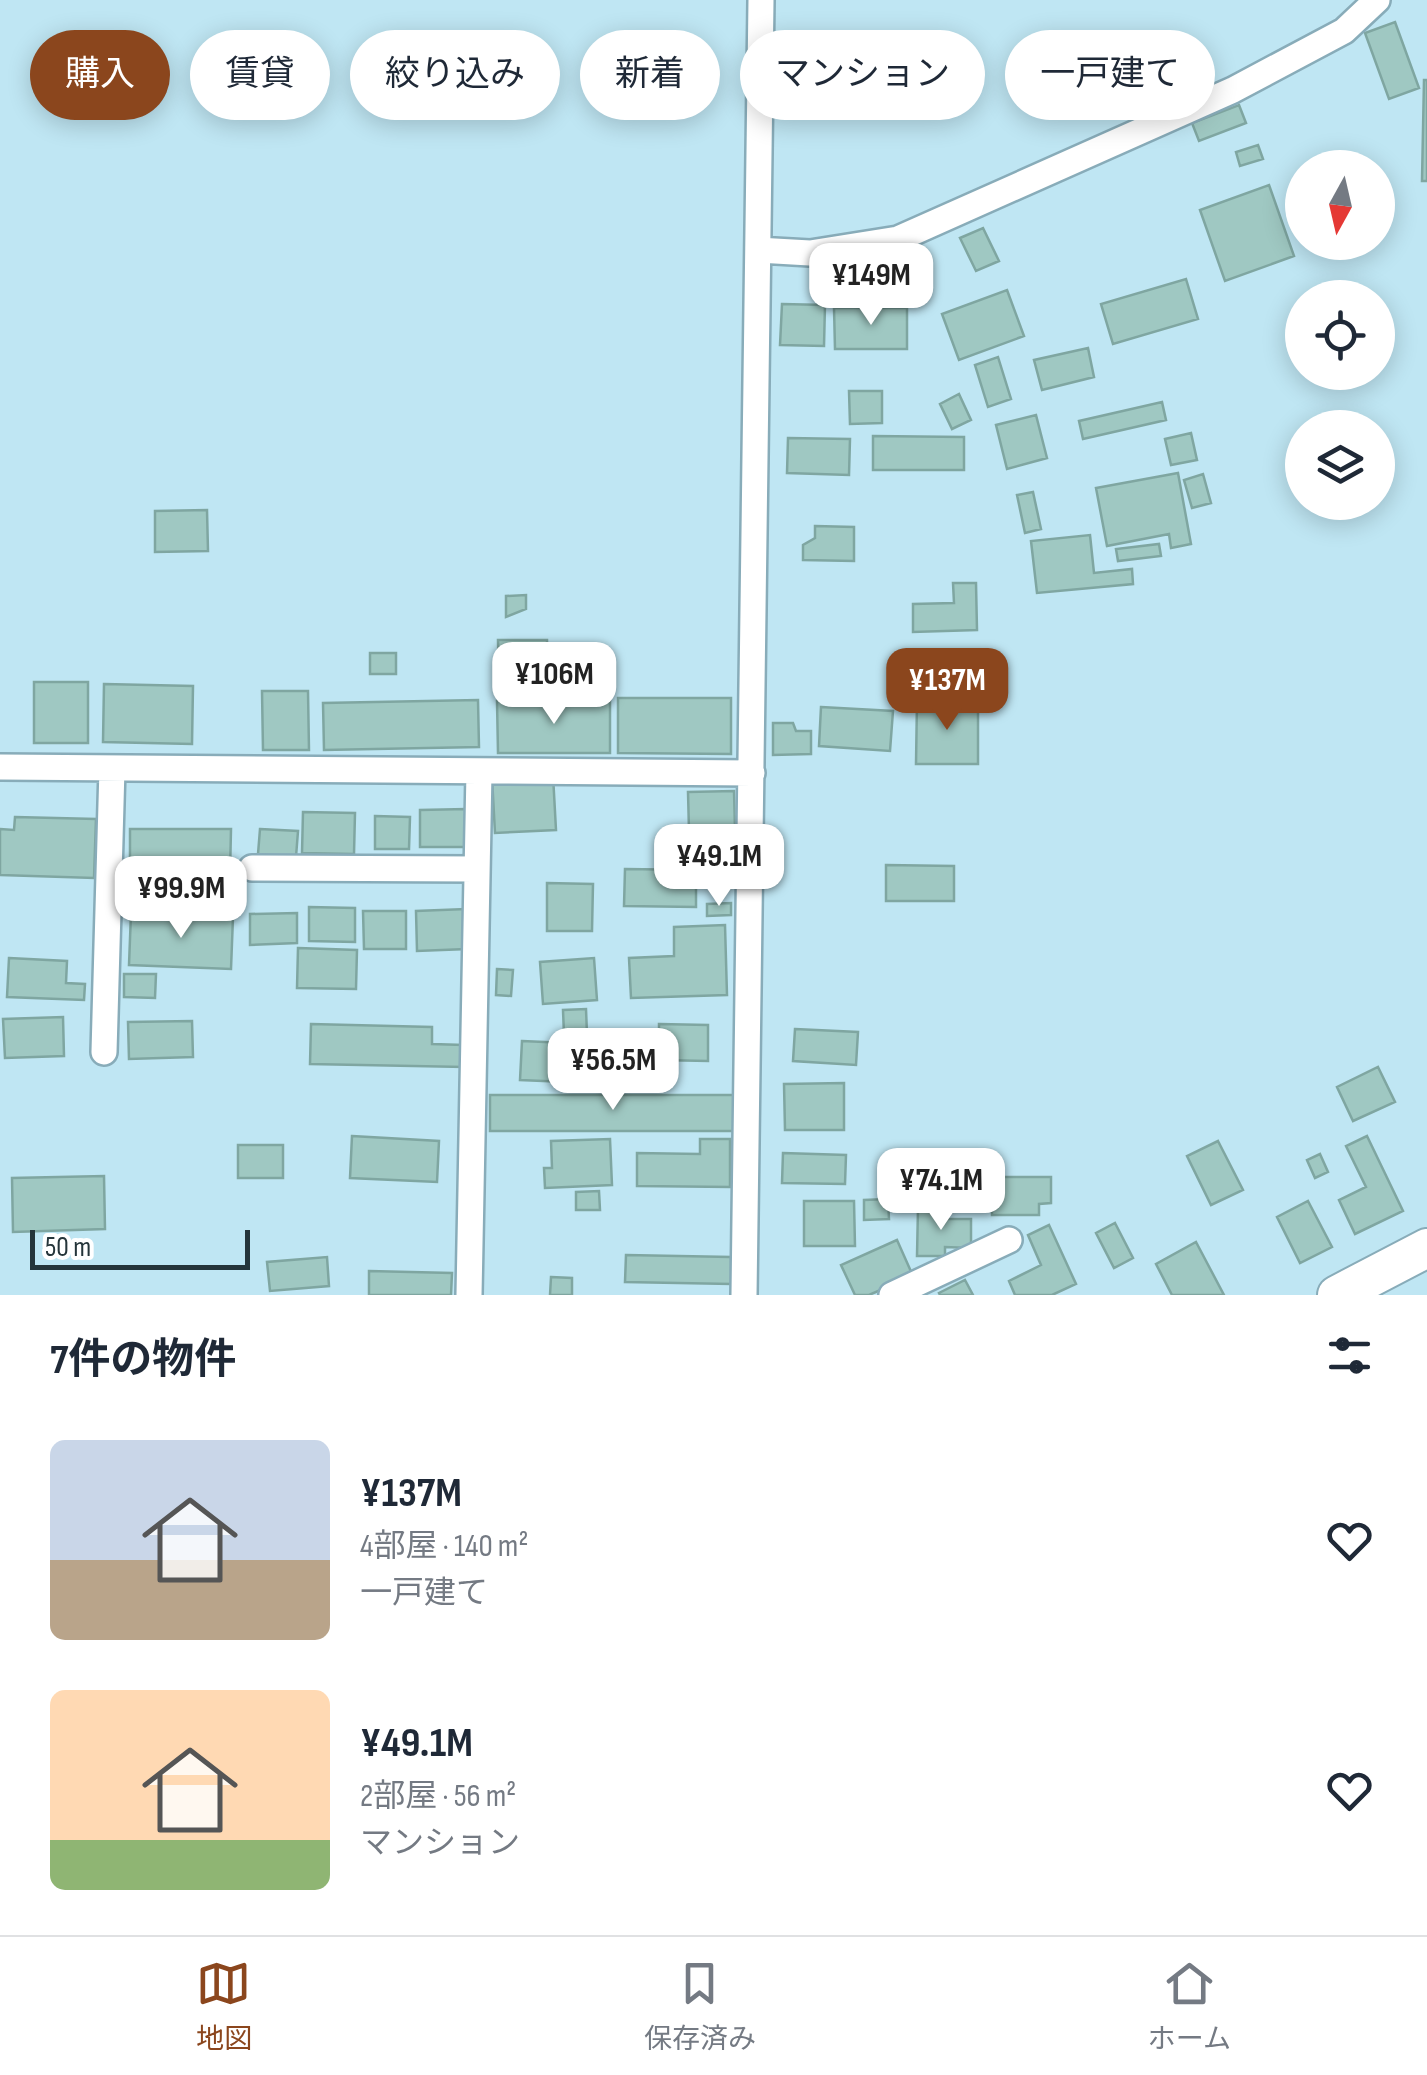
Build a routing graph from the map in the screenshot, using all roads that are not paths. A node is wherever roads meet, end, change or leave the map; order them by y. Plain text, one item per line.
1 (761, 0) edge
2 (1377, 0) edge
3 (758, 250) junction
4 (0, 767) edge
5 (112, 768) junction
6 (480, 771) junction
7 (752, 773) junction
8 (252, 868) dead end
9 (478, 869) junction
10 (104, 1052) dead end
11 (1009, 1240) dead end
12 (1427, 1248) edge
13 (1361, 1290) edge
14 (470, 1295) edge
15 (744, 1295) edge
16 (892, 1295) edge

1 - 3 street
2 - 3 street
3 - 7 street
4 - 5 street
5 - 6 street
5 - 10 street
6 - 7 street
6 - 9 street
7 - 15 street
8 - 9 street
9 - 14 street
11 - 16 street
12 - 13 main road

